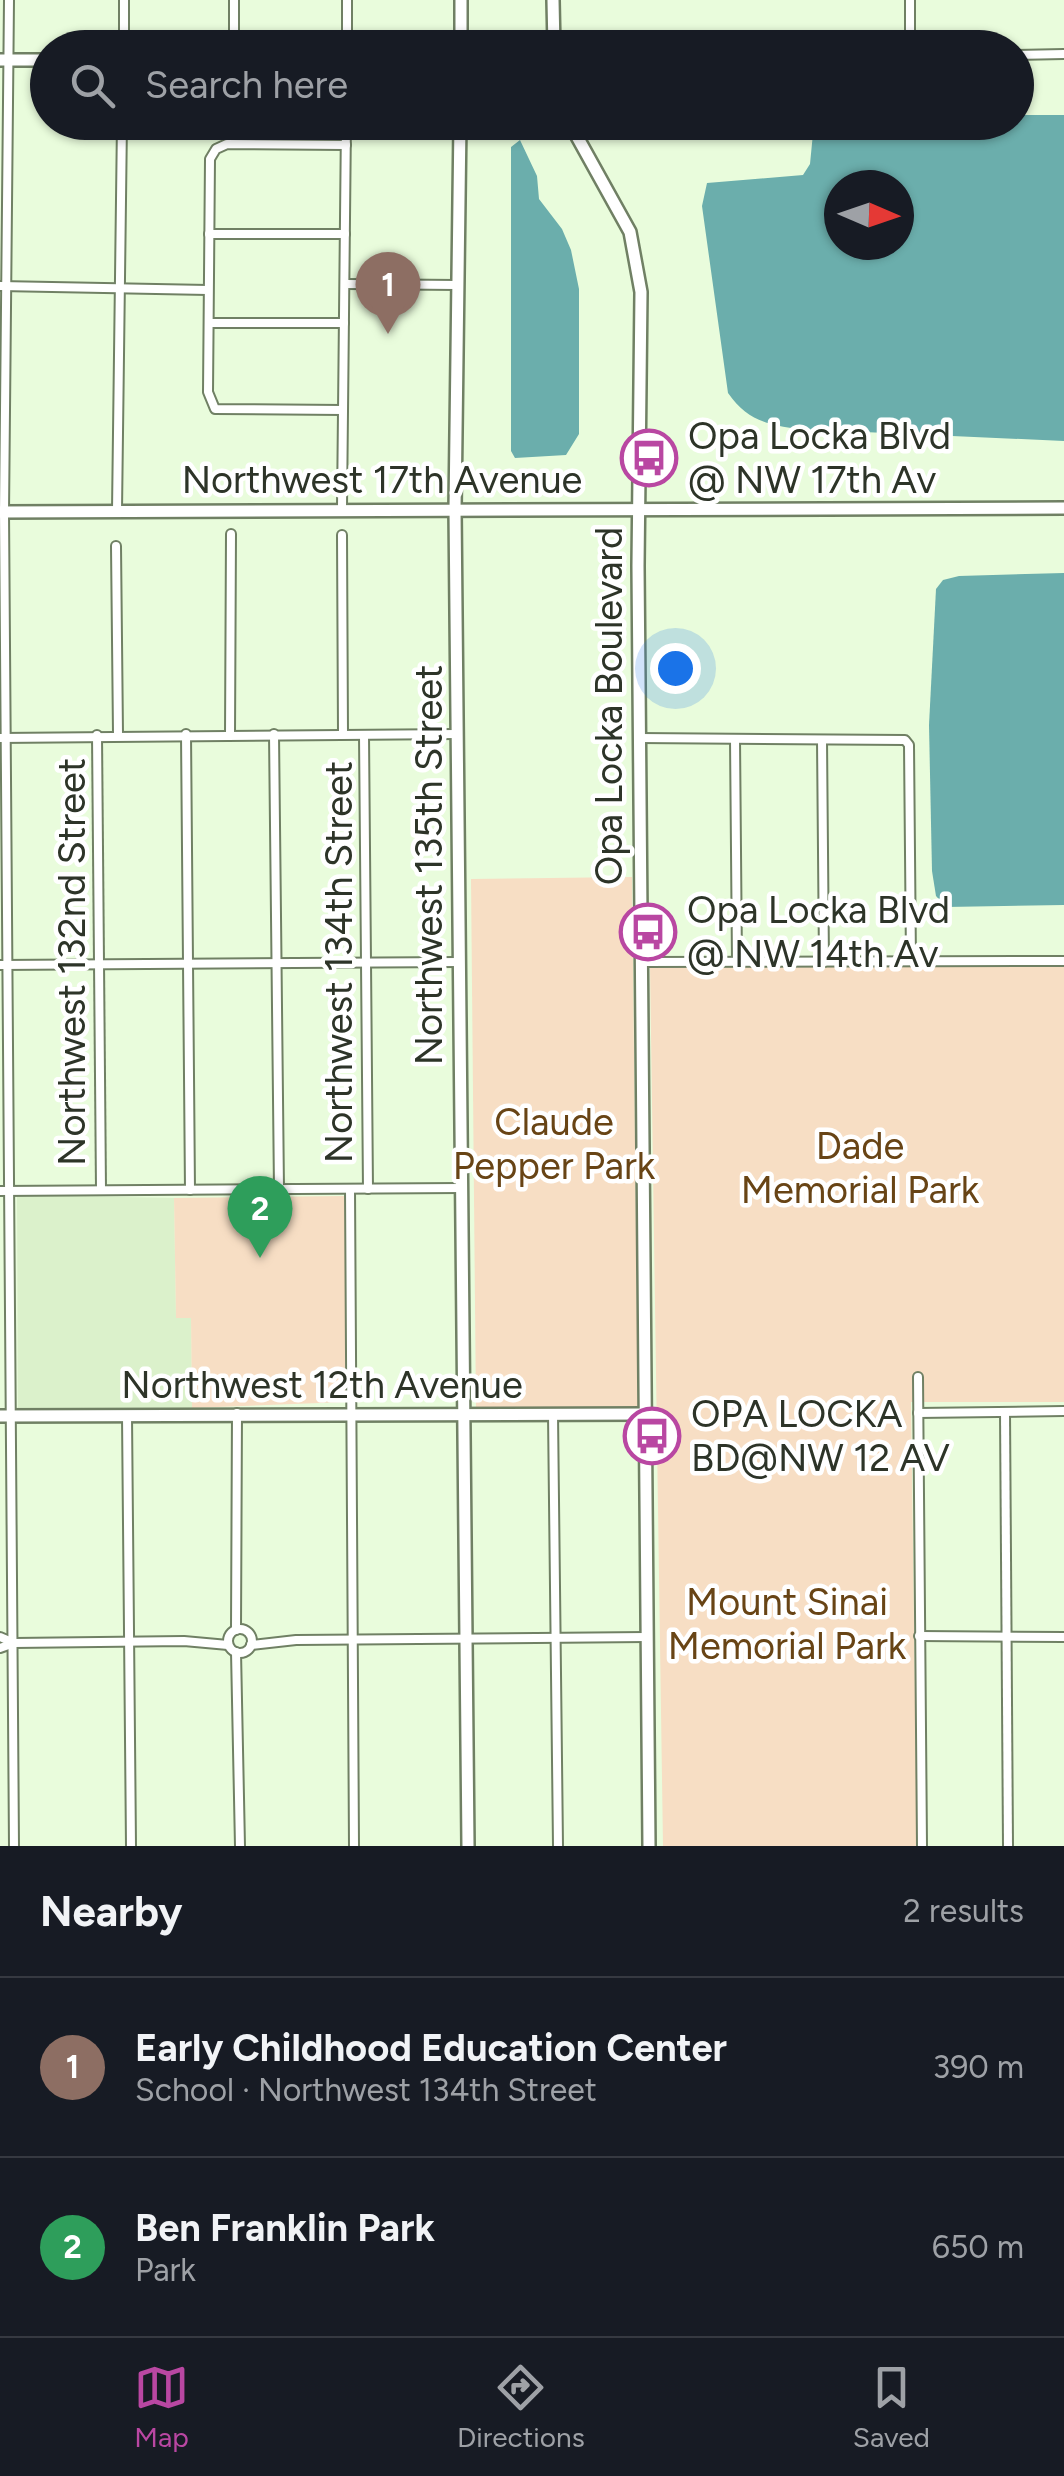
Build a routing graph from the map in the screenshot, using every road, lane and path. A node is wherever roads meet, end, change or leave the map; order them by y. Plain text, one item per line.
1 (9, 0) edge
2 (124, 0) edge
3 (234, 0) edge
4 (347, 0) edge
5 (461, 0) edge
6 (553, 0) edge
7 (910, 0) edge
8 (124, 30) edge
9 (234, 30) edge
10 (347, 30) edge
11 (461, 30) edge
12 (554, 30) edge
13 (910, 30) edge
14 (1064, 54) edge
15 (1034, 55) edge
16 (4, 60) edge
17 (30, 60) edge
18 (122, 140) edge
19 (346, 140) edge
20 (460, 140) edge
21 (579, 140) edge
22 (346, 145) junction
23 (4, 187) edge
24 (209, 234) junction
25 (346, 234) junction
26 (345, 284) junction
27 (457, 284) junction
28 (4, 286) edge
29 (119, 288) junction
30 (208, 290) junction
31 (209, 323) junction
32 (344, 324) junction
33 (3, 388) edge
34 (343, 410) junction
35 (342, 508) junction
36 (455, 508) junction
37 (1064, 508) edge
38 (638, 509) junction
39 (117, 511) junction
40 (2, 512) edge
41 (231, 534) dead end
42 (342, 535) dead end
43 (116, 546) dead end
44 (118, 734) junction
45 (186, 734) junction
46 (230, 734) junction
47 (274, 734) junction
48 (344, 734) junction
49 (364, 734) junction
50 (458, 734) junction
51 (97, 735) junction
52 (3, 738) edge
53 (639, 738) junction
54 (735, 740) junction
55 (822, 740) junction
56 (912, 961) junction
57 (1064, 961) edge
58 (366, 962) junction
59 (460, 962) junction
60 (640, 962) junction
61 (737, 962) junction
62 (824, 962) junction
63 (276, 963) junction
64 (188, 964) junction
65 (4, 966) edge
66 (99, 966) junction
67 (462, 1188) junction
68 (279, 1189) junction
69 (350, 1189) junction
70 (368, 1189) junction
71 (4, 1190) edge
72 (101, 1190) junction
73 (190, 1190) junction
74 (918, 1378) dead end
75 (1064, 1411) edge
76 (1005, 1412) junction
77 (918, 1413) junction
78 (237, 1414) junction
79 (350, 1414) junction
80 (464, 1414) junction
81 (553, 1414) junction
82 (644, 1414) junction
83 (127, 1415) junction
84 (6, 1416) edge
85 (919, 1636) junction
86 (0, 1637) edge
87 (647, 1637) junction
88 (1008, 1637) junction
89 (1064, 1637) edge
90 (556, 1638) junction
91 (350, 1639) junction
92 (466, 1639) junction
93 (236, 1641) junction
94 (251, 1641) junction
95 (128, 1642) junction
96 (14, 1643) junction
97 (0, 1648) edge
98 (17, 1846) edge
99 (131, 1846) edge
100 (240, 1846) edge
101 (354, 1846) edge
102 (468, 1846) edge
103 (558, 1846) edge
104 (649, 1846) edge
105 (922, 1846) edge
106 (1008, 1846) edge

1 - 16 street
2 - 8 street
3 - 9 street
4 - 10 street
5 - 11 main road
6 - 12 main road
7 - 13 street
14 - 15 street
16 - 17 main road
16 - 23 street
18 - 29 street
19 - 22 street
20 - 27 main road, Northwest 135th Street
21 - 38 main road, Opa Locka Boulevard
22 - 24 street
22 - 25 street
23 - 28 street
24 - 25 street
24 - 30 street
25 - 26 street
26 - 27 street
26 - 32 street
27 - 36 main road, Northwest 135th Street
28 - 29 street
28 - 33 street
29 - 30 street
29 - 39 street
30 - 31 street
31 - 32 street
31 - 34 street
32 - 34 street
33 - 40 street
34 - 35 street
35 - 36 main road, Northwest 17th Avenue
35 - 39 main road, Northwest 17th Avenue
36 - 38 main road, Northwest 17th Avenue
36 - 50 main road, Northwest 135th Street
37 - 38 main road, Northwest 17th Avenue
38 - 53 main road, Opa Locka Boulevard
39 - 40 main road, Northwest 17th Avenue
40 - 52 street
41 - 46 street
42 - 48 street, Northwest 134th Street
43 - 44 street, Northwest 132nd Street
44 - 45 street
44 - 51 street
45 - 46 street
45 - 64 street
46 - 47 street
47 - 48 street
47 - 63 street
48 - 49 street
49 - 50 street
49 - 58 street, Northwest 134th Street
50 - 59 main road, Northwest 135th Street
51 - 52 street
51 - 66 street, Northwest 132nd Street
52 - 65 street
53 - 54 street
53 - 60 main road, Opa Locka Boulevard
54 - 55 street
54 - 61 street
55 - 56 street
55 - 62 street
56 - 57 street
56 - 62 street
58 - 59 street
58 - 63 street
58 - 70 street, Northwest 134th Street
59 - 67 main road, Northwest 135th Street
60 - 61 street
60 - 82 main road, Opa Locka Boulevard
61 - 62 street
63 - 64 street
63 - 68 street
64 - 66 street
64 - 73 street
65 - 66 street
65 - 71 street
66 - 72 street, Northwest 132nd Street
67 - 70 street
67 - 80 main road, Northwest 135th Street
68 - 69 street
68 - 73 street
69 - 70 street
69 - 79 street, Northwest 134th Street
71 - 72 street
71 - 84 street
72 - 73 street
74 - 77 street
75 - 76 street
76 - 77 street
76 - 88 street
77 - 85 street
78 - 79 main road, Northwest 12th Avenue
78 - 83 main road, Northwest 12th Avenue
78 - 93 street
79 - 80 main road, Northwest 12th Avenue
79 - 91 street, Northwest 134th Street
80 - 81 main road, Northwest 12th Avenue
80 - 92 main road, Northwest 135th Street
81 - 82 main road, Northwest 12th Avenue
81 - 90 street
82 - 87 main road, Opa Locka Boulevard
83 - 84 main road, Northwest 12th Avenue
83 - 95 street
84 - 96 street
85 - 88 street
85 - 105 street
86 - 96 street
87 - 90 street
87 - 104 main road, Opa Locka Boulevard
88 - 89 street
88 - 106 street
90 - 92 street
90 - 103 street
91 - 92 street
91 - 94 street
91 - 101 street, Northwest 134th Street
92 - 102 main road, Northwest 135th Street
93 - 94 street
93 - 94 street
93 - 95 street
93 - 100 street
95 - 96 street
95 - 99 street
96 - 97 street
96 - 98 street

